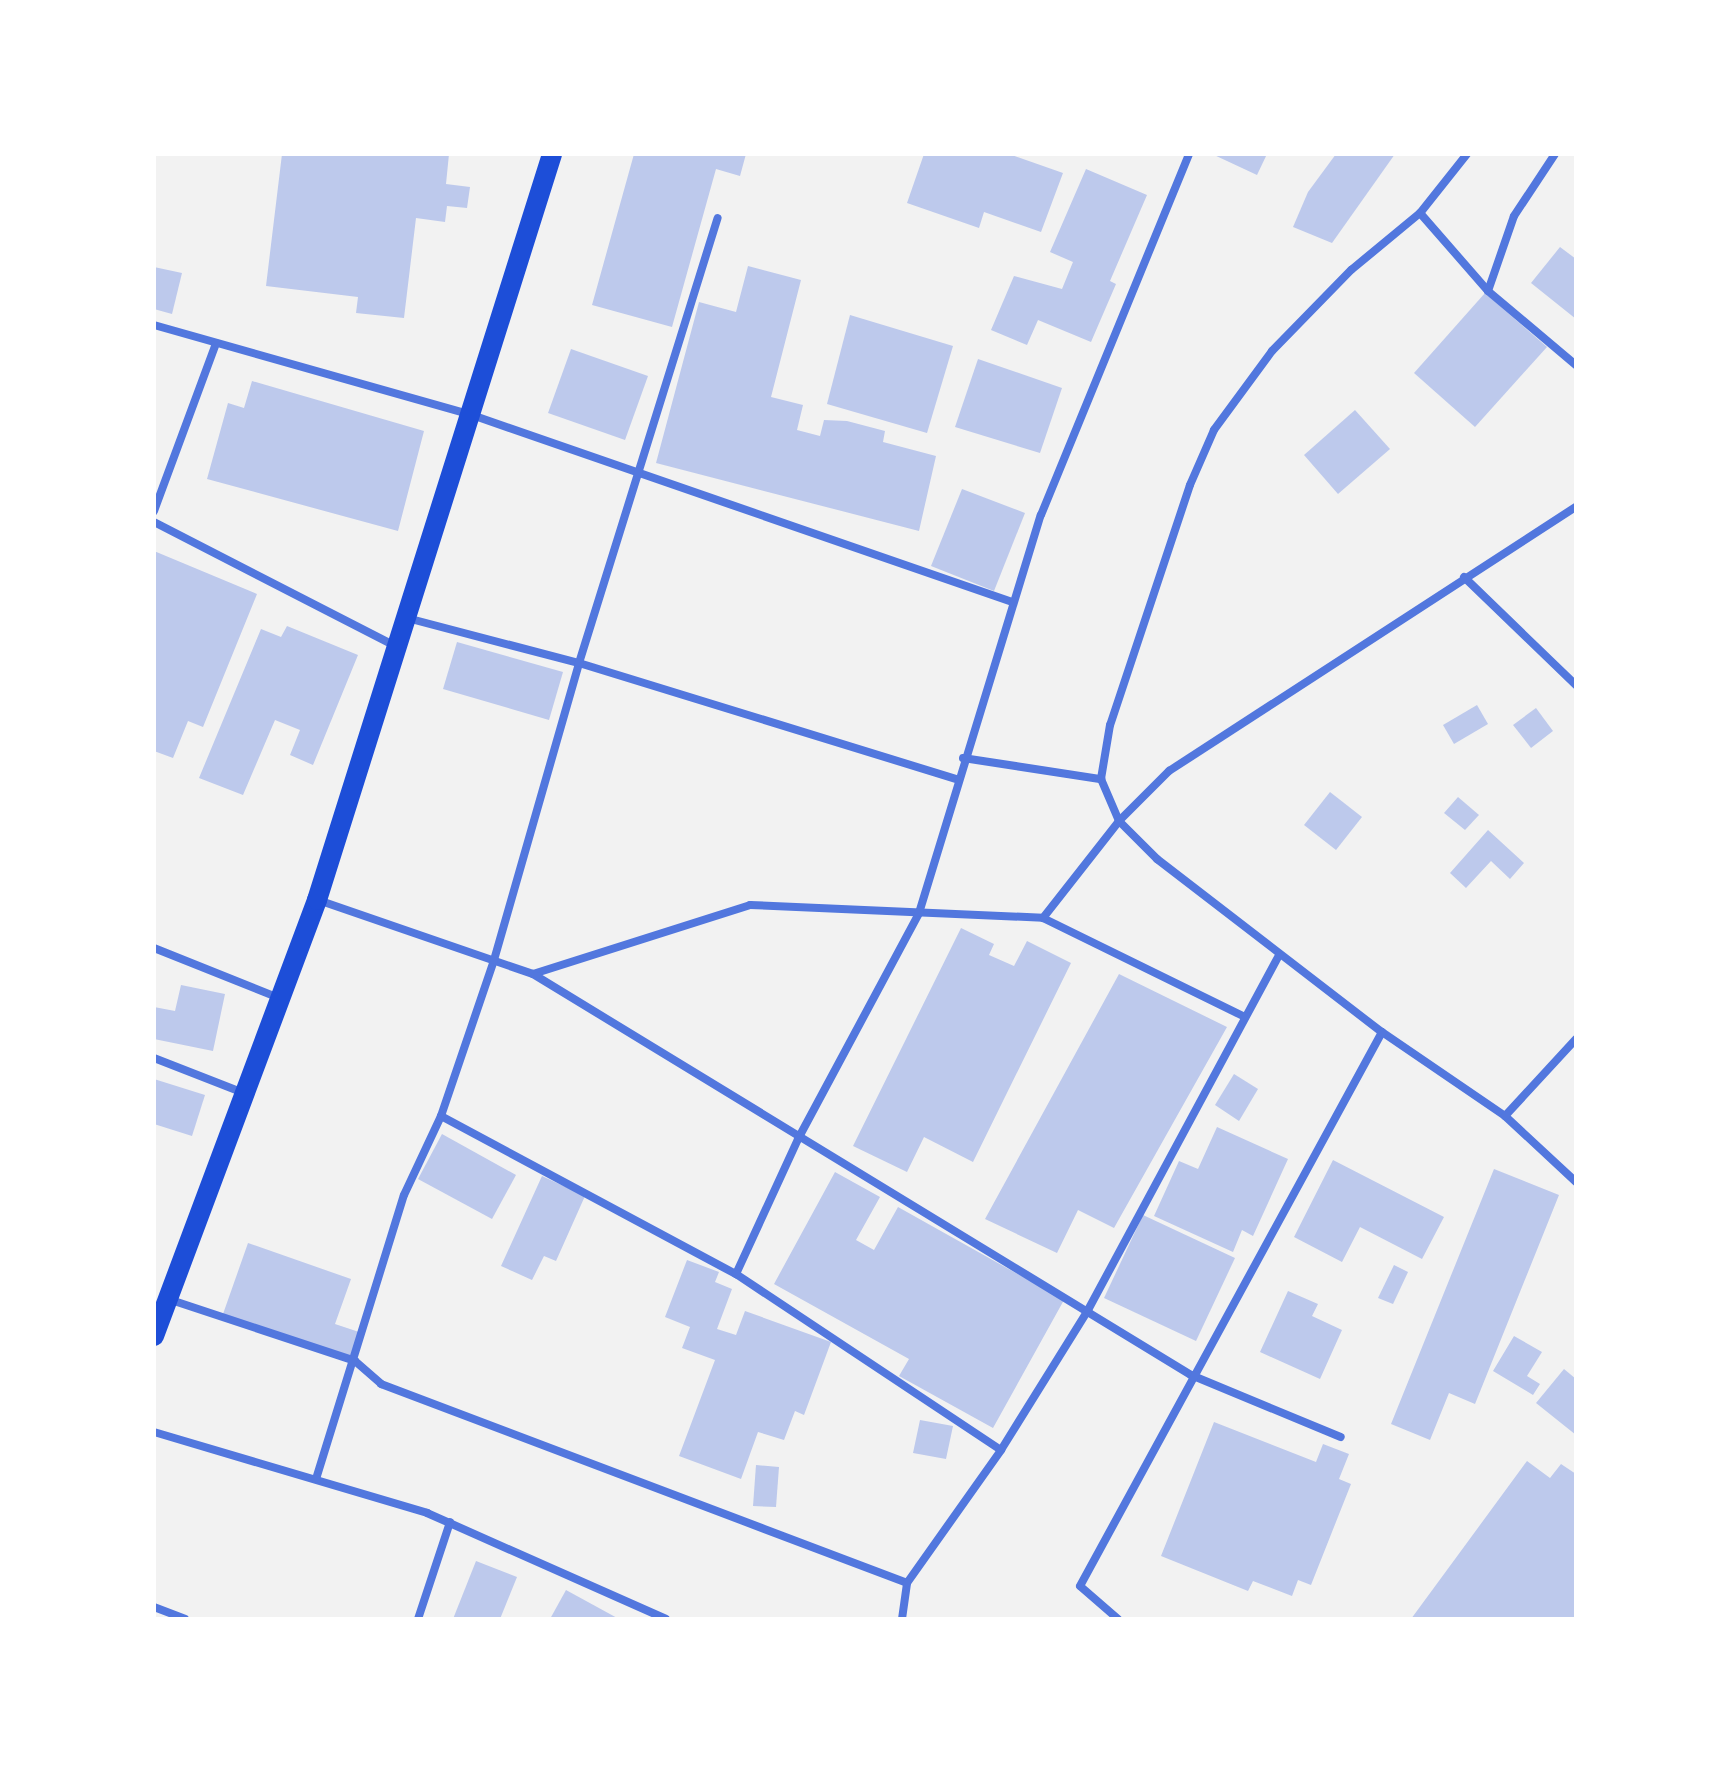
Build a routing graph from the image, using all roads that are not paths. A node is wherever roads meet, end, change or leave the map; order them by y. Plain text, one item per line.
1 (552, 154) edge
2 (1189, 154) edge
3 (1467, 154) edge
4 (1555, 154) edge
5 (1420, 213) junction
6 (718, 218) dead end
7 (1488, 291) junction
8 (154, 325) edge
9 (216, 343) junction
10 (1576, 365) edge
11 (472, 415) junction
12 (637, 473) junction
13 (1576, 507) edge
14 (154, 511) edge
15 (154, 522) edge
16 (1464, 577) junction
17 (1012, 602) junction
18 (407, 618) junction
19 (397, 647) junction
20 (579, 663) junction
21 (1576, 685) edge
22 (963, 758) junction
23 (956, 779) junction
24 (1101, 779) junction
25 (1119, 821) junction
26 (317, 900) junction
27 (919, 913) junction
28 (1043, 918) junction
29 (154, 948) edge
30 (1279, 955) junction
31 (494, 960) junction
32 (533, 974) junction
33 (279, 998) junction
34 (1245, 1017) junction
35 (1382, 1032) junction
36 (1576, 1039) edge
37 (154, 1058) edge
38 (244, 1093) junction
39 (441, 1116) junction
40 (1505, 1116) junction
41 (798, 1139) junction
42 (1576, 1182) edge
43 (736, 1274) junction
44 (168, 1299) junction
45 (1088, 1310) junction
46 (154, 1336) edge
47 (355, 1361) junction
48 (1191, 1375) junction
49 (154, 1432) edge
50 (1341, 1437) dead end
51 (1001, 1450) junction
52 (316, 1479) junction
53 (450, 1522) junction
54 (907, 1583) junction
55 (154, 1607) edge
56 (185, 1619) edge
57 (418, 1619) edge
58 (666, 1619) edge
59 (902, 1619) edge
60 (1118, 1619) edge

1 - 11 main road
2 - 17 street
3 - 5 street
4 - 7 street
5 - 7 street
5 - 24 street
6 - 12 street
7 - 10 street
8 - 9 street
9 - 11 street
9 - 14 street
11 - 12 street
11 - 18 main road
12 - 17 street
12 - 20 street
13 - 16 street
15 - 19 street
16 - 21 street
16 - 25 street
17 - 22 street
18 - 19 main road
18 - 20 street
19 - 26 main road
20 - 23 street
20 - 31 street
22 - 23 street
22 - 24 street
23 - 27 street
24 - 25 street
25 - 28 street
25 - 30 street
26 - 31 street
26 - 33 main road
27 - 28 street
27 - 32 street
27 - 41 street
28 - 34 street
29 - 33 street
30 - 34 street
30 - 35 street
31 - 32 street
31 - 39 street
32 - 41 street
33 - 38 main road
34 - 45 street
35 - 40 street
35 - 48 street
36 - 40 street
37 - 38 street
38 - 44 main road
39 - 43 street
39 - 47 street
40 - 42 street
41 - 43 street
41 - 45 street
43 - 51 street
44 - 46 main road
44 - 47 street
45 - 48 street
45 - 51 street
47 - 52 street
47 - 54 street
48 - 50 street
48 - 60 street
49 - 52 street
51 - 54 street
52 - 53 street
53 - 57 street
53 - 58 street
54 - 59 street
55 - 56 street

